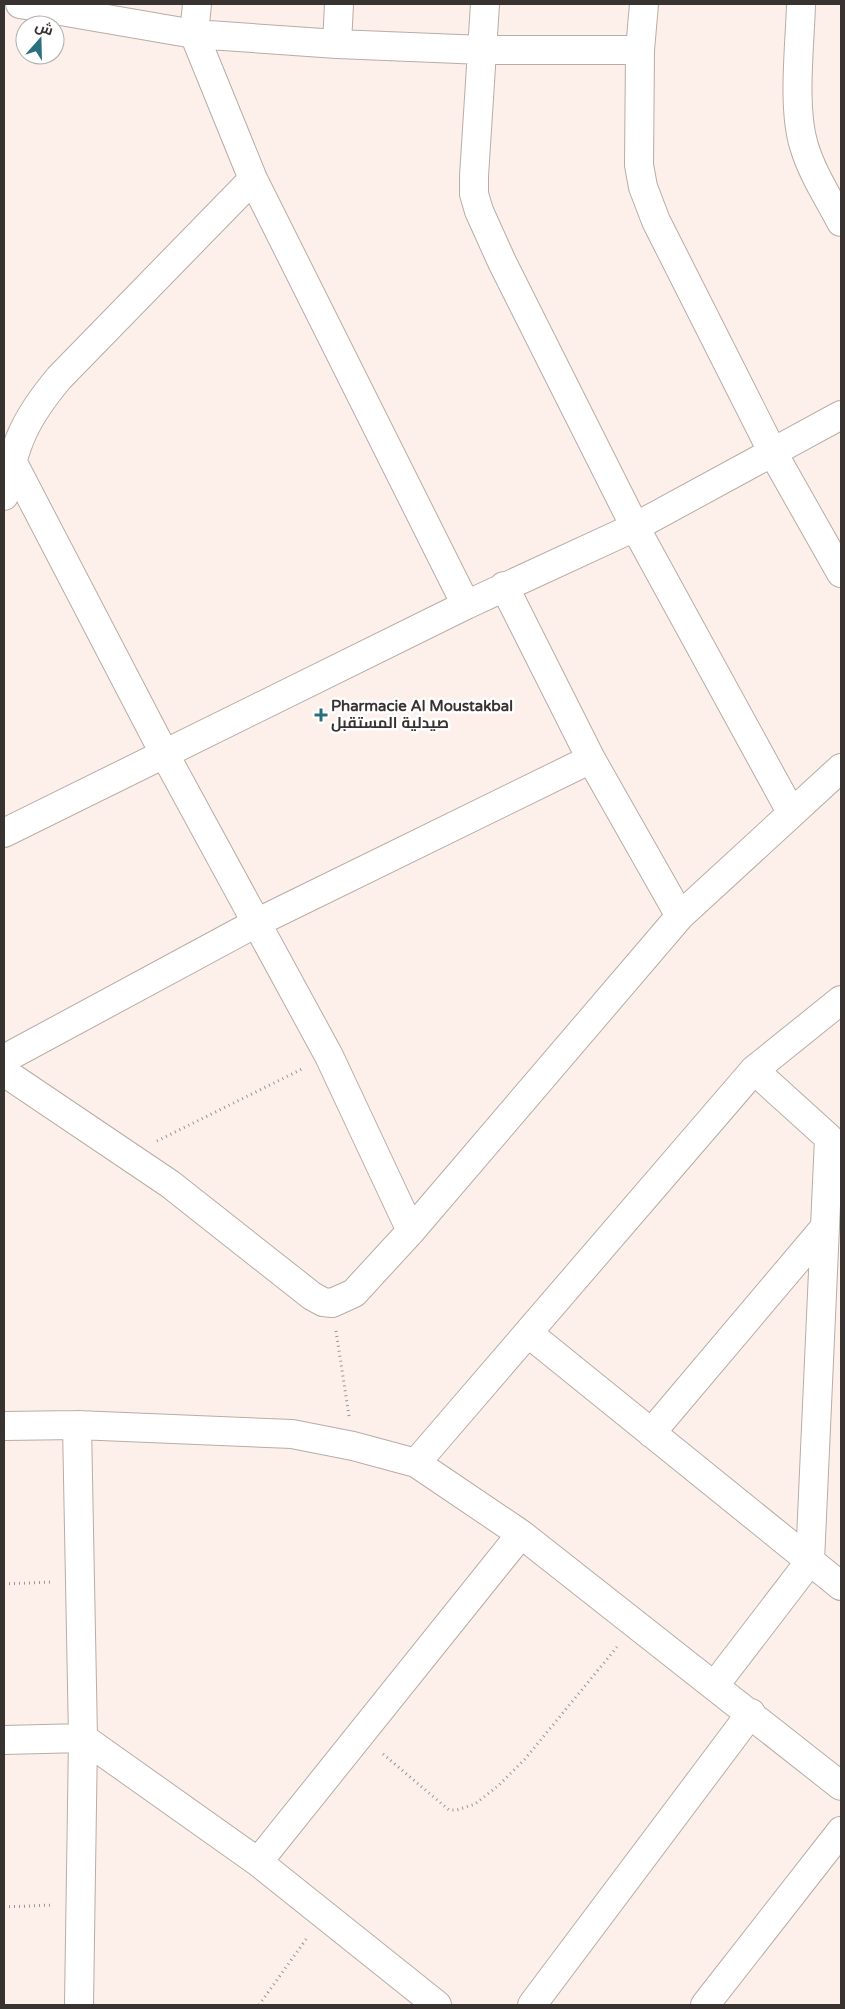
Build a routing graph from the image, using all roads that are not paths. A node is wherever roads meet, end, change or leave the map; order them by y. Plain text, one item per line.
1 (20, 4) edge
2 (197, 4) edge
3 (339, 4) edge
4 (486, 4) edge
5 (644, 4) edge
6 (801, 4) edge
7 (194, 34) junction
8 (337, 44) junction
9 (483, 50) junction
10 (640, 50) junction
11 (253, 179) junction
12 (841, 222) edge
13 (841, 415) edge
14 (773, 453) junction
15 (12, 459) junction
16 (4, 496) edge
17 (635, 527) junction
18 (841, 573) edge
19 (504, 586) junction
20 (466, 604) junction
21 (164, 754) junction
22 (591, 759) junction
23 (841, 768) edge
24 (791, 812) junction
25 (4, 833) edge
26 (680, 916) junction
27 (256, 923) junction
28 (841, 1000) edge
29 (4, 1059) edge
30 (754, 1070) junction
31 (4, 1072) edge
32 (835, 1139) edge
33 (825, 1227) junction
34 (411, 1231) junction
35 (528, 1333) junction
36 (77, 1425) junction
37 (4, 1426) edge
38 (651, 1433) junction
39 (416, 1463) junction
40 (521, 1534) junction
41 (810, 1562) junction
42 (841, 1563) edge
43 (841, 1586) edge
44 (715, 1686) junction
45 (751, 1713) junction
46 (83, 1738) junction
47 (4, 1740) edge
48 (841, 1786) edge
49 (841, 1831) edge
50 (258, 1862) junction
51 (79, 2005) edge
52 (437, 2005) edge
53 (532, 2005) edge
54 (704, 2005) edge

1 - 7 street
2 - 7 street
3 - 8 street
4 - 9 street
5 - 10 street
6 - 12 street
7 - 8 street
7 - 11 street
8 - 9 street
9 - 10 street
9 - 17 street
10 - 14 street
11 - 15 street
11 - 20 street
13 - 14 street
14 - 17 street
14 - 18 street
15 - 16 street
15 - 21 street
17 - 19 street
17 - 24 street
19 - 20 street
19 - 22 street
20 - 21 street
21 - 25 street
21 - 27 street
22 - 26 street
22 - 27 street
23 - 24 street
24 - 26 street
26 - 34 street
27 - 29 street
27 - 34 street
28 - 30 street
30 - 32 street
30 - 35 street
31 - 34 street
32 - 33 street
33 - 38 street
33 - 41 street
35 - 38 street
35 - 39 street
36 - 37 street
36 - 39 street
36 - 46 street
38 - 41 street
39 - 40 street
40 - 44 street
40 - 50 street
41 - 42 street
41 - 43 street
41 - 44 street
44 - 45 street
45 - 48 street
45 - 53 street
46 - 47 street
46 - 50 street
46 - 51 street
49 - 54 street
50 - 52 street

